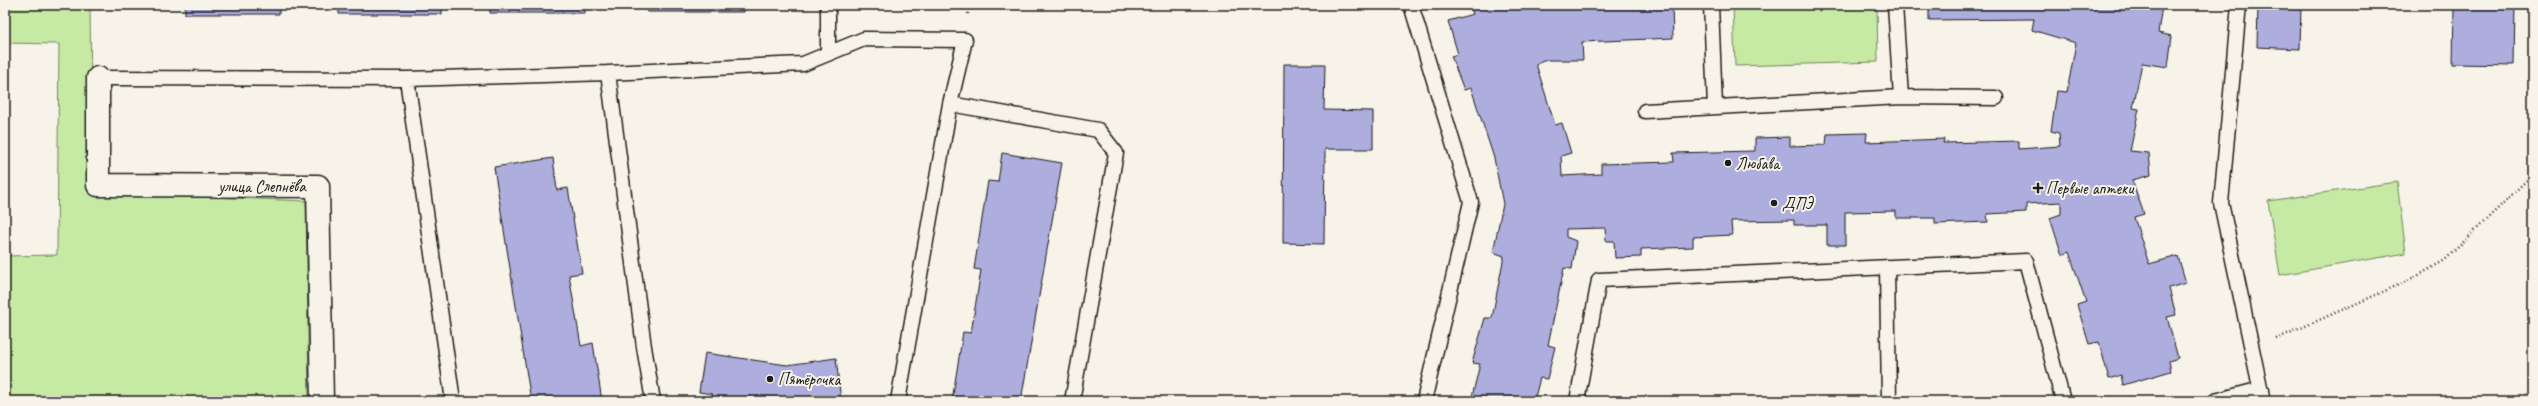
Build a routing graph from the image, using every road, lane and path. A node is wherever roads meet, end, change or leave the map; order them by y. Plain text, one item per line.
1 (828, 5) edge
2 (1411, 5) edge
3 (1711, 5) edge
4 (1895, 5) edge
5 (2239, 5) edge
6 (828, 54) junction
7 (608, 73) junction
8 (98, 78) joint
9 (407, 79) junction
10 (1901, 97) junction
11 (1996, 98) dead end
12 (950, 104) junction
13 (1715, 107) junction
14 (1645, 110) dead end
15 (2533, 174) edge
16 (1887, 267) junction
17 (2253, 349) junction
18 (2262, 395) edge
19 (322, 401) edge
20 (453, 401) edge
21 (653, 401) edge
22 (898, 401) edge
23 (1072, 401) edge
24 (1424, 401) edge
25 (1577, 401) edge
26 (1889, 401) edge
27 (2063, 401) edge
28 (2215, 401) edge

1 - 6 lane
2 - 24 lane
3 - 13 lane
4 - 10 lane
5 - 17 lane
6 - 7 lane
6 - 12 lane
7 - 9 lane
7 - 21 lane
8 - 9 lane
8 - 19 street, улица Слепнёва
9 - 20 lane
10 - 11 lane
10 - 13 lane
12 - 22 lane
12 - 23 lane
13 - 14 lane
15 - 17 path
16 - 25 lane
16 - 26 lane
16 - 27 lane
17 - 18 lane
18 - 28 lane

